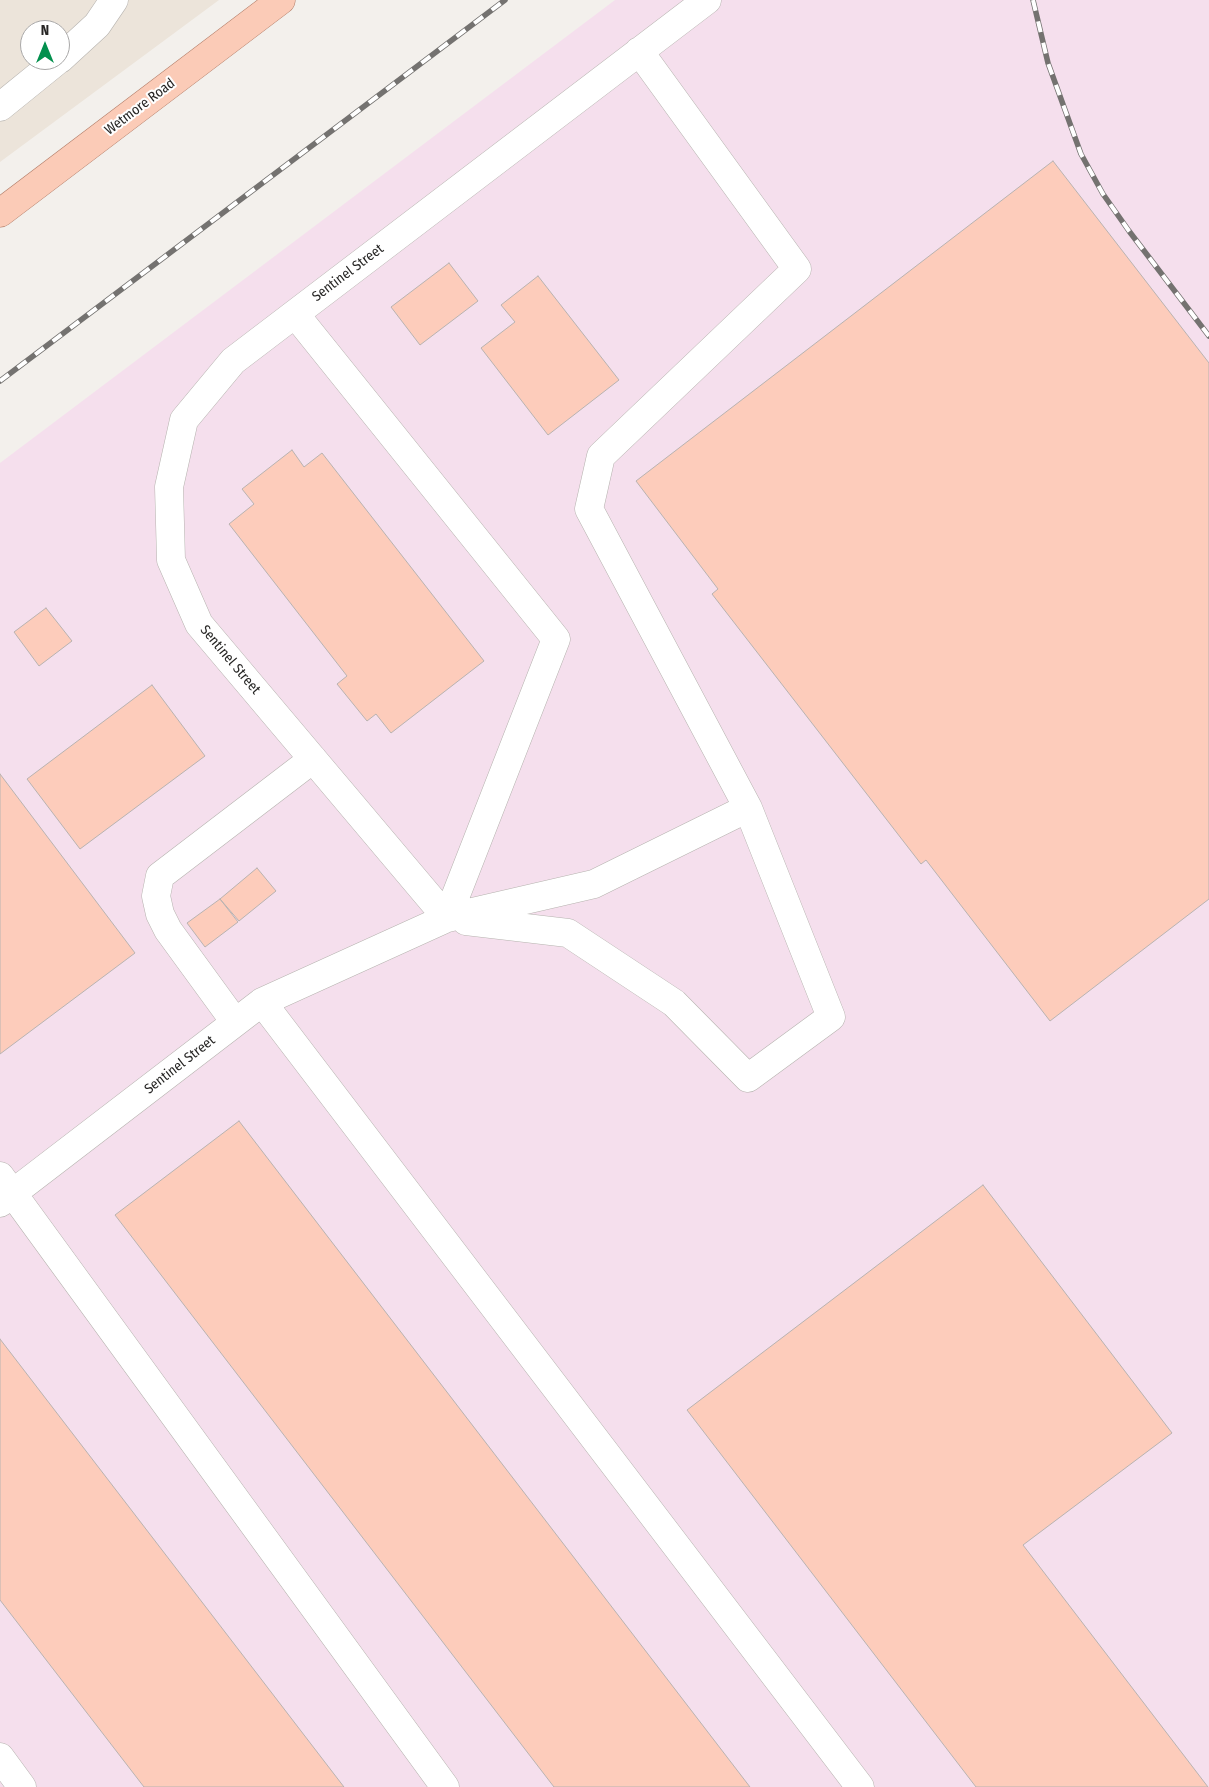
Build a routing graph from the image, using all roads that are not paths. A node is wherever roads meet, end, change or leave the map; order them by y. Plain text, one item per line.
1 (114, 0) edge
2 (281, 0) edge
3 (707, 0) edge
4 (70, 49) edge
5 (639, 51) junction
6 (45, 70) edge
7 (0, 107) edge
8 (0, 213) edge
9 (295, 314) junction
10 (313, 759) junction
11 (748, 808) junction
12 (447, 918) junction
13 (262, 1002) junction
14 (235, 1022) junction
15 (4, 1191) edge
16 (0, 1757) edge
17 (22, 1787) edge
18 (445, 1787) edge
19 (860, 1787) edge

1 - 4 street
2 - 8 main road, Wetmore Road
3 - 5 street, Sentinel Street
5 - 9 street, Sentinel Street
5 - 11 street
6 - 7 street
9 - 10 street, Sentinel Street
9 - 12 street
10 - 12 street, Sentinel Street
10 - 14 street
11 - 12 street
11 - 12 street
12 - 13 street, Sentinel Street
13 - 14 street, Sentinel Street
13 - 19 street
14 - 15 street, Sentinel Street
15 - 18 street
16 - 17 street

